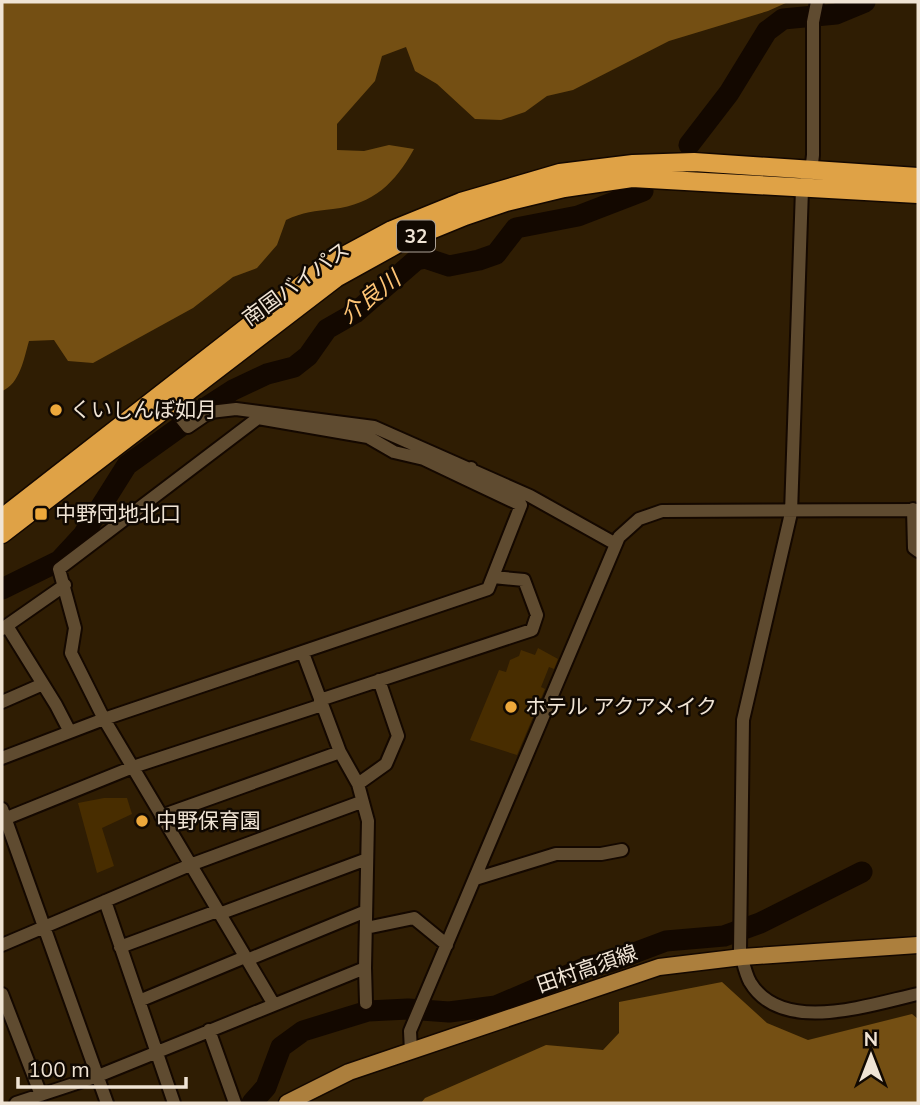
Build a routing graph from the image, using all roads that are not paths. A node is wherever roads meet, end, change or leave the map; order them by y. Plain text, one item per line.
1 (817, 2) edge
2 (811, 172) junction
3 (918, 177) edge
4 (802, 190) junction
5 (918, 194) edge
6 (172, 407) junction
7 (468, 473) junction
8 (791, 510) junction
9 (916, 510) edge
10 (2, 518) edge
11 (2, 534) edge
12 (614, 543) junction
13 (918, 551) edge
14 (493, 577) junction
15 (65, 585) junction
16 (4, 628) edge
17 (303, 653) junction
18 (379, 680) junction
19 (43, 684) junction
20 (2, 702) edge
21 (321, 702) junction
22 (104, 719) junction
23 (69, 732) junction
24 (340, 752) junction
25 (2, 758) edge
26 (133, 767) junction
27 (358, 784) junction
28 (361, 802) junction
29 (3, 816) edge
30 (161, 816) junction
31 (622, 850) dead end
32 (368, 859) junction
33 (190, 865) junction
34 (475, 879) junction
35 (105, 901) junction
36 (366, 911) junction
37 (218, 912) junction
38 (44, 927) junction
39 (366, 928) junction
40 (2, 945) edge
41 (447, 945) junction
42 (918, 945) edge
43 (120, 947) junction
44 (742, 957) junction
45 (246, 958) junction
46 (365, 968) junction
47 (2, 994) edge
48 (918, 995) edge
49 (139, 1001) junction
50 (273, 1003) junction
51 (366, 1003) dead end
52 (209, 1030) junction
53 (156, 1052) junction
54 (411, 1052) junction
55 (98, 1076) junction
56 (41, 1095) junction
57 (16, 1103) edge
58 (107, 1103) edge
59 (174, 1103) edge
60 (234, 1103) edge
61 (287, 1103) edge

1 - 2 street
2 - 3 highway, 南国バイパス / 32
2 - 4 street
2 - 10 highway, 南国バイパス / 32
4 - 5 highway, 南国バイパス / 32
4 - 6 highway, 南国バイパス / 32
4 - 8 street
6 - 7 street
6 - 11 highway, 南国バイパス / 32
7 - 12 street
7 - 14 street
7 - 15 street
8 - 9 street
8 - 12 street
8 - 44 street
9 - 13 street
12 - 34 street
14 - 17 street
14 - 18 street
15 - 16 street
15 - 22 street
16 - 19 street
17 - 21 street
17 - 22 street
18 - 21 street
18 - 27 street
19 - 20 street
19 - 23 street
21 - 24 street
21 - 26 street
22 - 23 street
22 - 26 street
23 - 25 street
24 - 27 street
24 - 30 street
26 - 29 street
26 - 30 street
27 - 28 street
28 - 32 street
28 - 33 street
29 - 38 street
30 - 33 street
31 - 34 street
32 - 36 street
32 - 37 street
33 - 35 street
33 - 37 street
34 - 41 street
35 - 38 street
35 - 43 street
36 - 39 street
36 - 45 street
37 - 43 street
37 - 45 street
38 - 40 street
38 - 55 street
39 - 41 street
39 - 46 street
41 - 54 street
42 - 44 main road, 田村高須線
43 - 49 street
44 - 48 street
44 - 54 main road, 田村高須線
45 - 49 street
45 - 50 street
46 - 50 street
46 - 51 street
47 - 56 street
49 - 53 street
50 - 52 street
52 - 53 street
52 - 60 street
53 - 55 street
53 - 59 street
54 - 61 main road, 田村高須線
55 - 56 street
55 - 58 street
56 - 57 street

